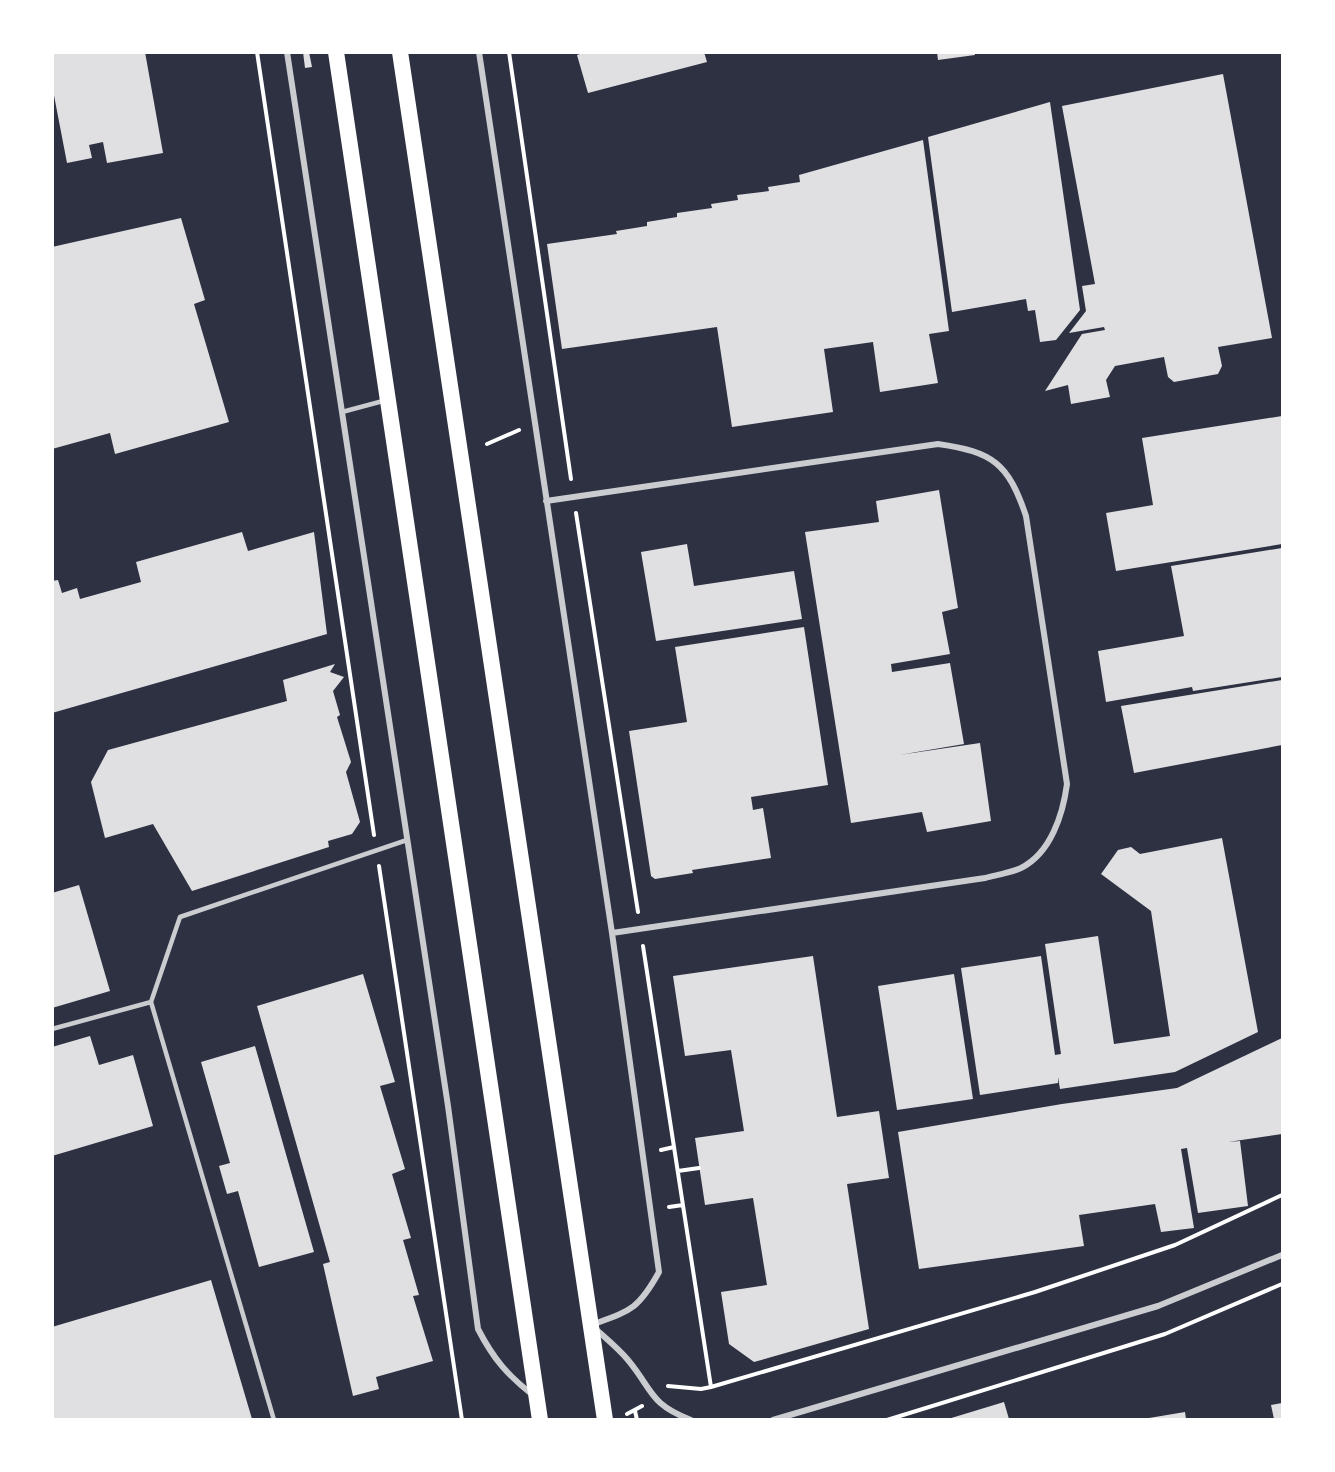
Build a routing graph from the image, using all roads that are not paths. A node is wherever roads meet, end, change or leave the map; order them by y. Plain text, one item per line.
1 (287, 52) edge
2 (336, 52) edge
3 (400, 52) edge
4 (479, 52) edge
5 (387, 400) junction
6 (342, 412) junction
7 (546, 501) junction
8 (407, 840) junction
9 (612, 933) junction
10 (151, 1002) junction
11 (52, 1029) edge
12 (1282, 1255) edge
13 (591, 1324) junction
14 (538, 1399) junction
15 (274, 1419) edge
16 (525, 1419) edge
17 (540, 1419) edge
18 (604, 1419) edge
19 (691, 1419) edge
20 (773, 1419) edge

1 - 6 street
2 - 5 highway
3 - 13 highway
4 - 7 street
5 - 6 lane
5 - 14 highway
6 - 8 street
7 - 9 street
7 - 9 street
8 - 10 lane
8 - 14 street
9 - 13 street
10 - 11 lane
10 - 15 lane
12 - 20 street
13 - 18 highway
13 - 19 street
14 - 16 highway
14 - 17 highway

